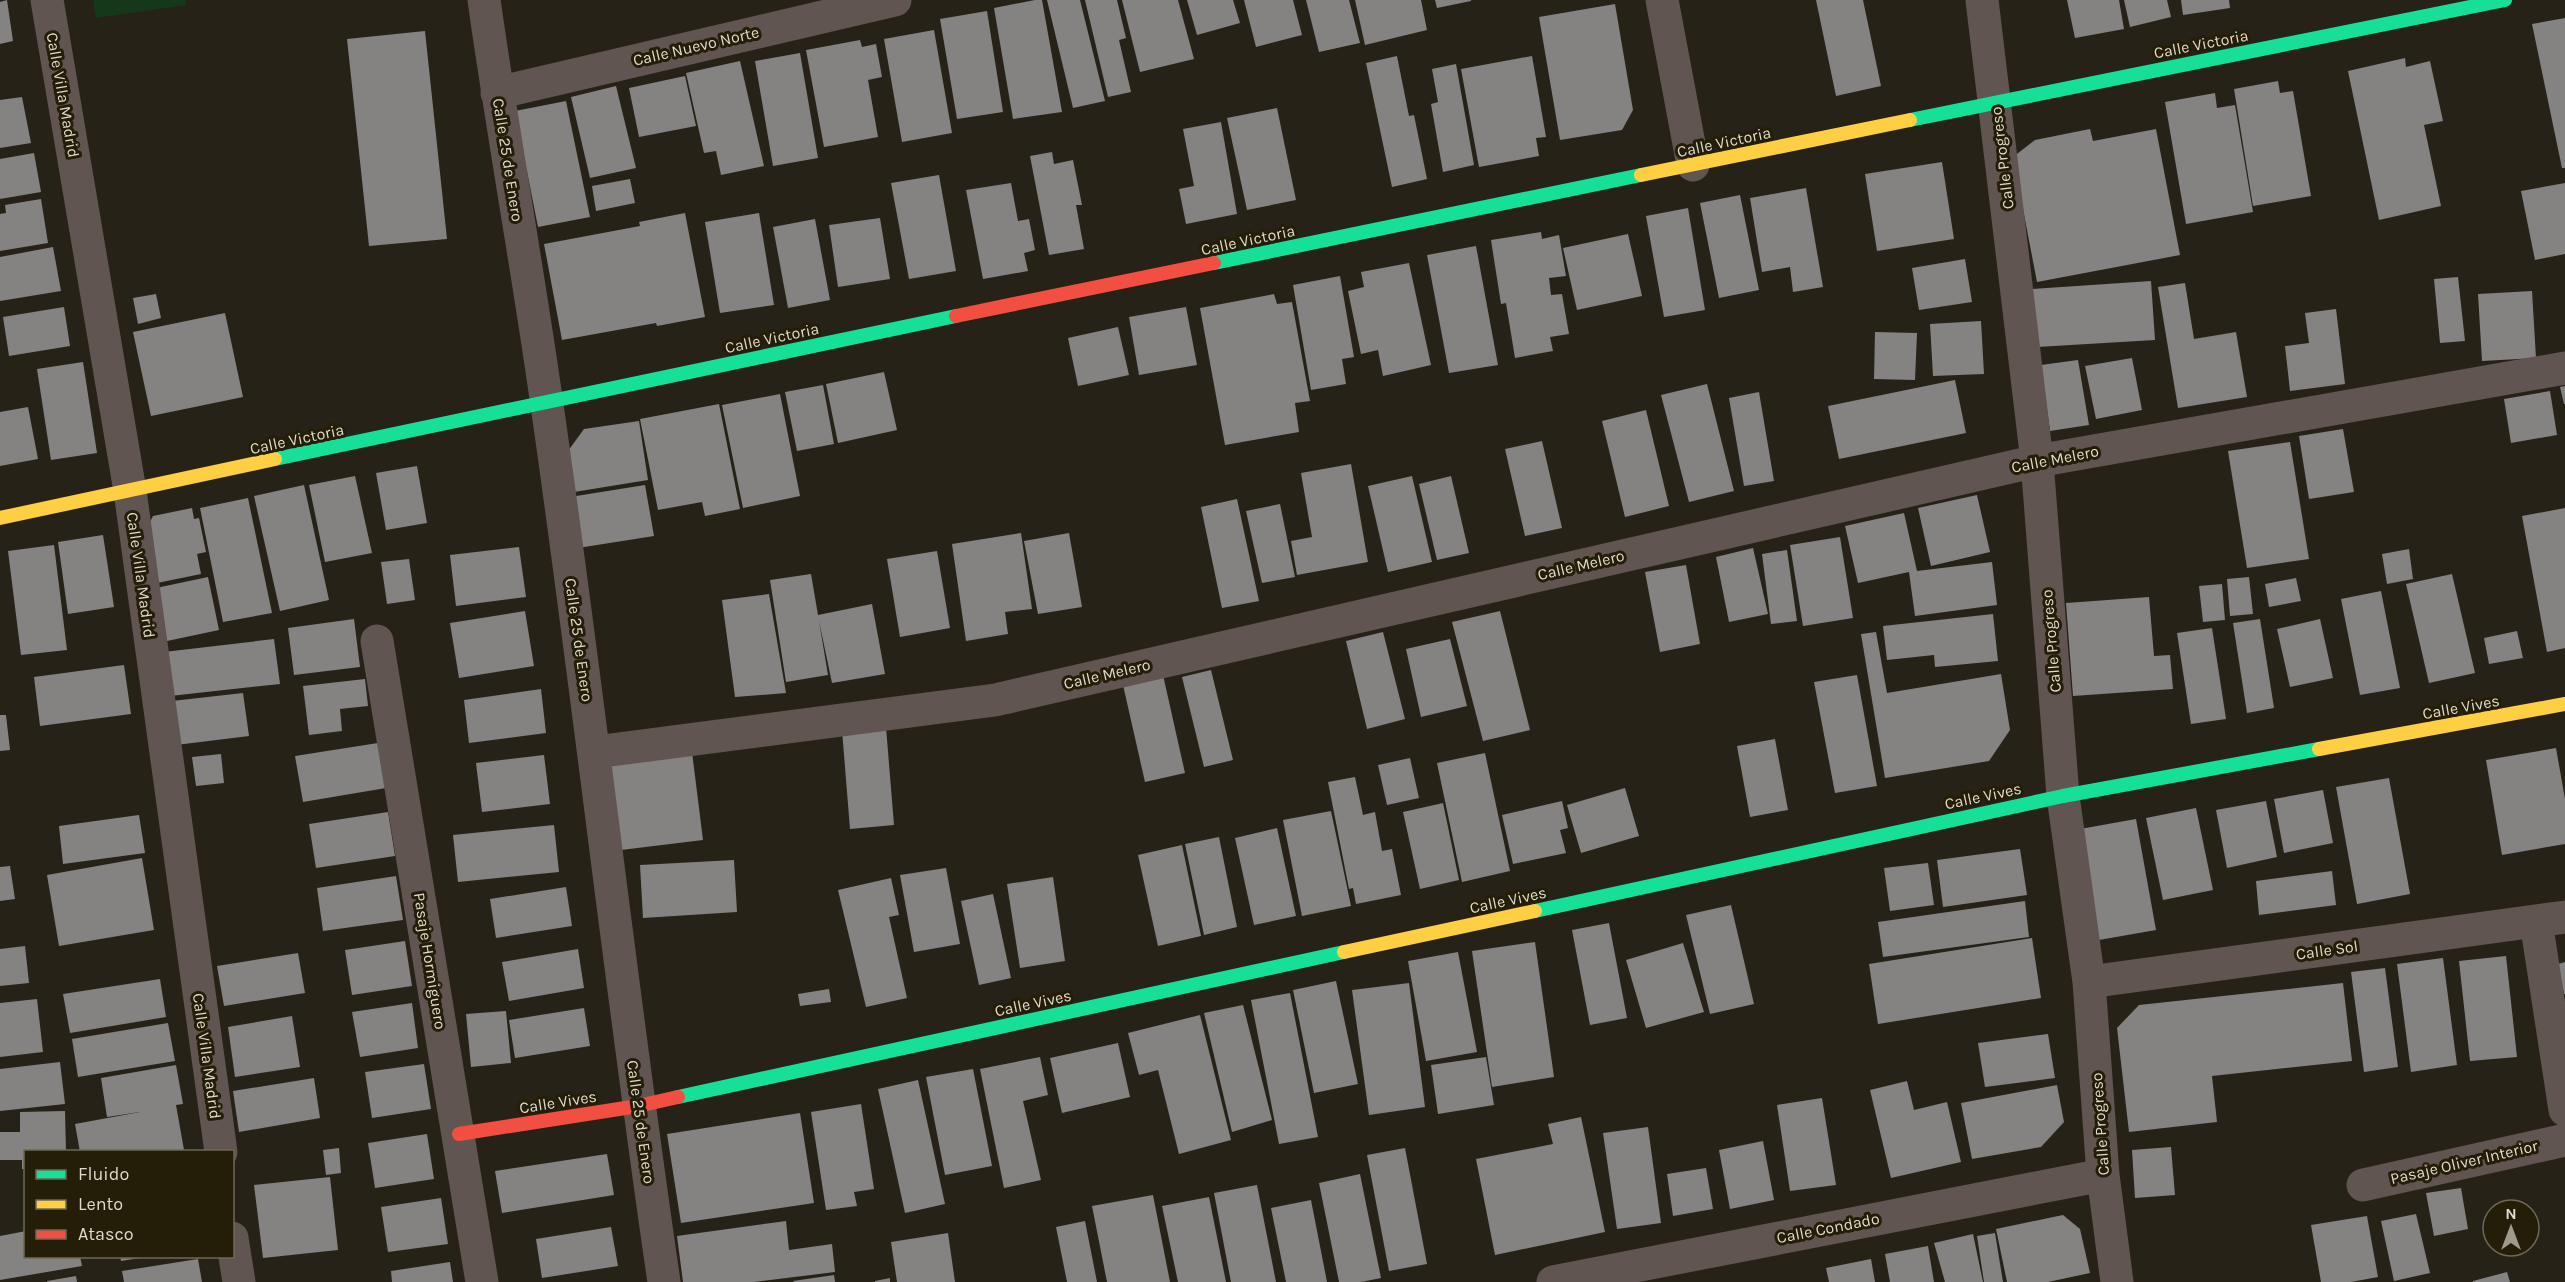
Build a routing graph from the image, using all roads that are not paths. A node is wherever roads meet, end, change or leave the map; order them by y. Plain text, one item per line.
1 (47, 0) edge
2 (484, 0) edge
3 (895, 0) edge
4 (1662, 0) edge
5 (1982, 0) edge
6 (2505, 0) edge
7 (818, 8) edge
8 (497, 93) junction
9 (1995, 102) junction
10 (1693, 165) junction
11 (2565, 368) edge
12 (547, 401) junction
13 (2037, 461) junction
14 (130, 491) junction
15 (0, 518) edge
16 (377, 641) dead end
17 (2565, 704) edge
18 (595, 752) junction
19 (2063, 796) junction
20 (2551, 919) edge
21 (2089, 982) junction
22 (638, 1106) junction
23 (2565, 1110) edge
24 (459, 1134) junction
25 (2565, 1140) edge
26 (221, 1150) edge
27 (2103, 1175) junction
28 (2363, 1185) dead end
29 (234, 1251) edge
30 (239, 1282) edge
31 (482, 1282) edge
32 (664, 1282) edge
33 (1553, 1282) edge
34 (2117, 1282) edge

1 - 14 street, Calle Villa Madrid
2 - 8 street, Calle 25 de Enero
3 - 7 street, Calle Nuevo Norte
4 - 10 street
5 - 9 street, Calle Progreso
6 - 9 street, Calle Victoria
7 - 8 street, Calle Nuevo Norte
8 - 12 street, Calle 25 de Enero
9 - 10 street, Calle Victoria
9 - 13 street, Calle Progreso
10 - 12 street, Calle Victoria
11 - 13 street, Calle Melero
12 - 14 street, Calle Victoria
12 - 18 street, Calle 25 de Enero
13 - 18 street, Calle Melero
13 - 19 street, Calle Progreso
14 - 15 street, Calle Victoria
14 - 26 street, Calle Villa Madrid
16 - 24 street, Pasaje Hormiguero
17 - 19 street, Calle Vives
18 - 22 street, Calle 25 de Enero
19 - 21 street, Calle Progreso
19 - 22 street, Calle Vives
20 - 21 street, Calle Sol
20 - 23 street
21 - 27 street, Calle Progreso
22 - 24 street, Calle Vives
22 - 32 street, Calle 25 de Enero
24 - 31 street, Pasaje Hormiguero
25 - 28 street, Pasaje Oliver Interior
27 - 33 street, Calle Condado
27 - 34 street, Calle Progreso
29 - 30 street

